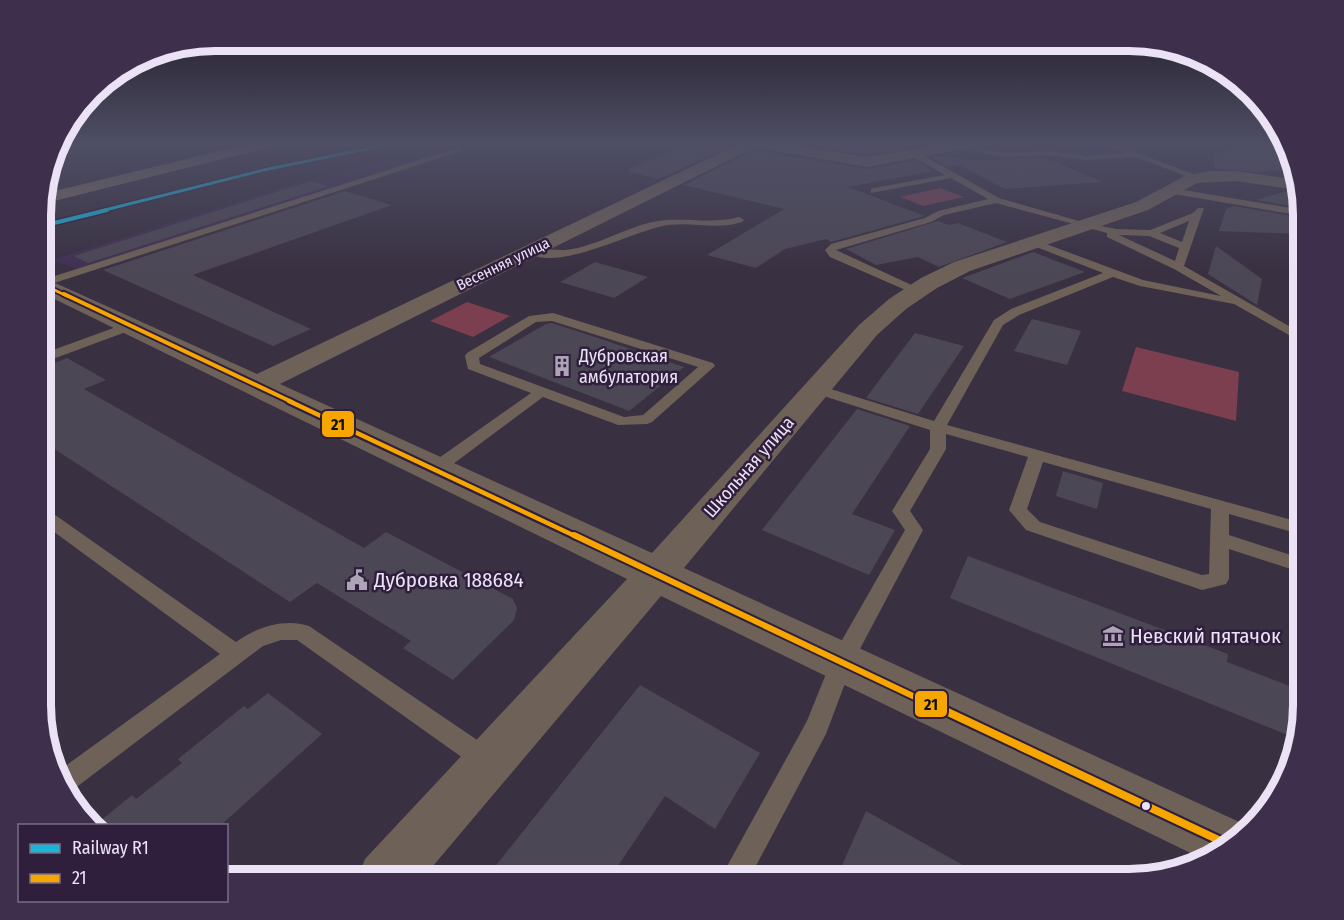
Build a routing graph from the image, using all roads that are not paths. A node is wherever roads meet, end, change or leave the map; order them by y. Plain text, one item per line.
1 (91, 187) edge
2 (345, 187) edge
3 (663, 187) edge
4 (895, 187) edge
5 (971, 187) edge
6 (1177, 187) edge
7 (874, 191) dead end
8 (1172, 191) junction
9 (52, 197) edge
10 (1213, 199) junction
11 (996, 200) junction
12 (1293, 211) edge
13 (1196, 215) junction
14 (739, 220) dead end
15 (1084, 225) junction
16 (1151, 233) junction
17 (1030, 241) junction
18 (1185, 247) junction
19 (530, 252) junction
20 (1178, 267) junction
21 (1113, 273) junction
22 (51, 281) edge
23 (51, 288) edge
24 (914, 290) junction
25 (1245, 306) junction
26 (130, 326) junction
27 (1293, 333) edge
28 (51, 356) edge
29 (256, 385) junction
30 (816, 389) junction
31 (541, 392) junction
32 (938, 428) junction
33 (1037, 455) junction
34 (435, 469) junction
35 (1220, 506) junction
36 (51, 520) edge
37 (1293, 526) edge
38 (1219, 539) junction
39 (1293, 563) edge
40 (657, 573) junction
41 (237, 654) junction
42 (842, 661) junction
43 (489, 762) junction
44 (69, 779) edge
45 (1220, 841) edge
46 (394, 869) edge
47 (739, 869) edge

1 - 9 street
2 - 22 lane
3 - 19 street, Весенняя улица
4 - 7 lane
5 - 11 lane
6 - 8 street, Школьная улица
8 - 10 lane
8 - 15 street, Школьная улица
10 - 12 lane
10 - 13 lane
11 - 15 lane
11 - 24 lane
13 - 16 lane
13 - 18 lane
14 - 19 lane
15 - 16 lane
15 - 17 street, Школьная улица
15 - 20 lane
16 - 18 lane
17 - 21 lane
17 - 24 street, Школьная улица
18 - 20 lane
19 - 29 street, Весенняя улица
20 - 25 lane
21 - 25 lane
21 - 32 lane
23 - 26 street
24 - 30 street, Школьная улица
25 - 27 lane
26 - 28 lane
26 - 29 street
29 - 34 street
30 - 32 lane
30 - 40 street, Школьная улица
31 - 31 lane
31 - 34 lane
32 - 33 lane
32 - 42 lane
33 - 35 lane
33 - 38 lane
34 - 40 street
35 - 37 lane
35 - 38 lane
36 - 41 lane
38 - 39 lane
40 - 42 street
40 - 43 street, Школьная улица
41 - 43 lane
41 - 44 lane
42 - 45 street
42 - 47 lane
43 - 46 street, Школьная улица

